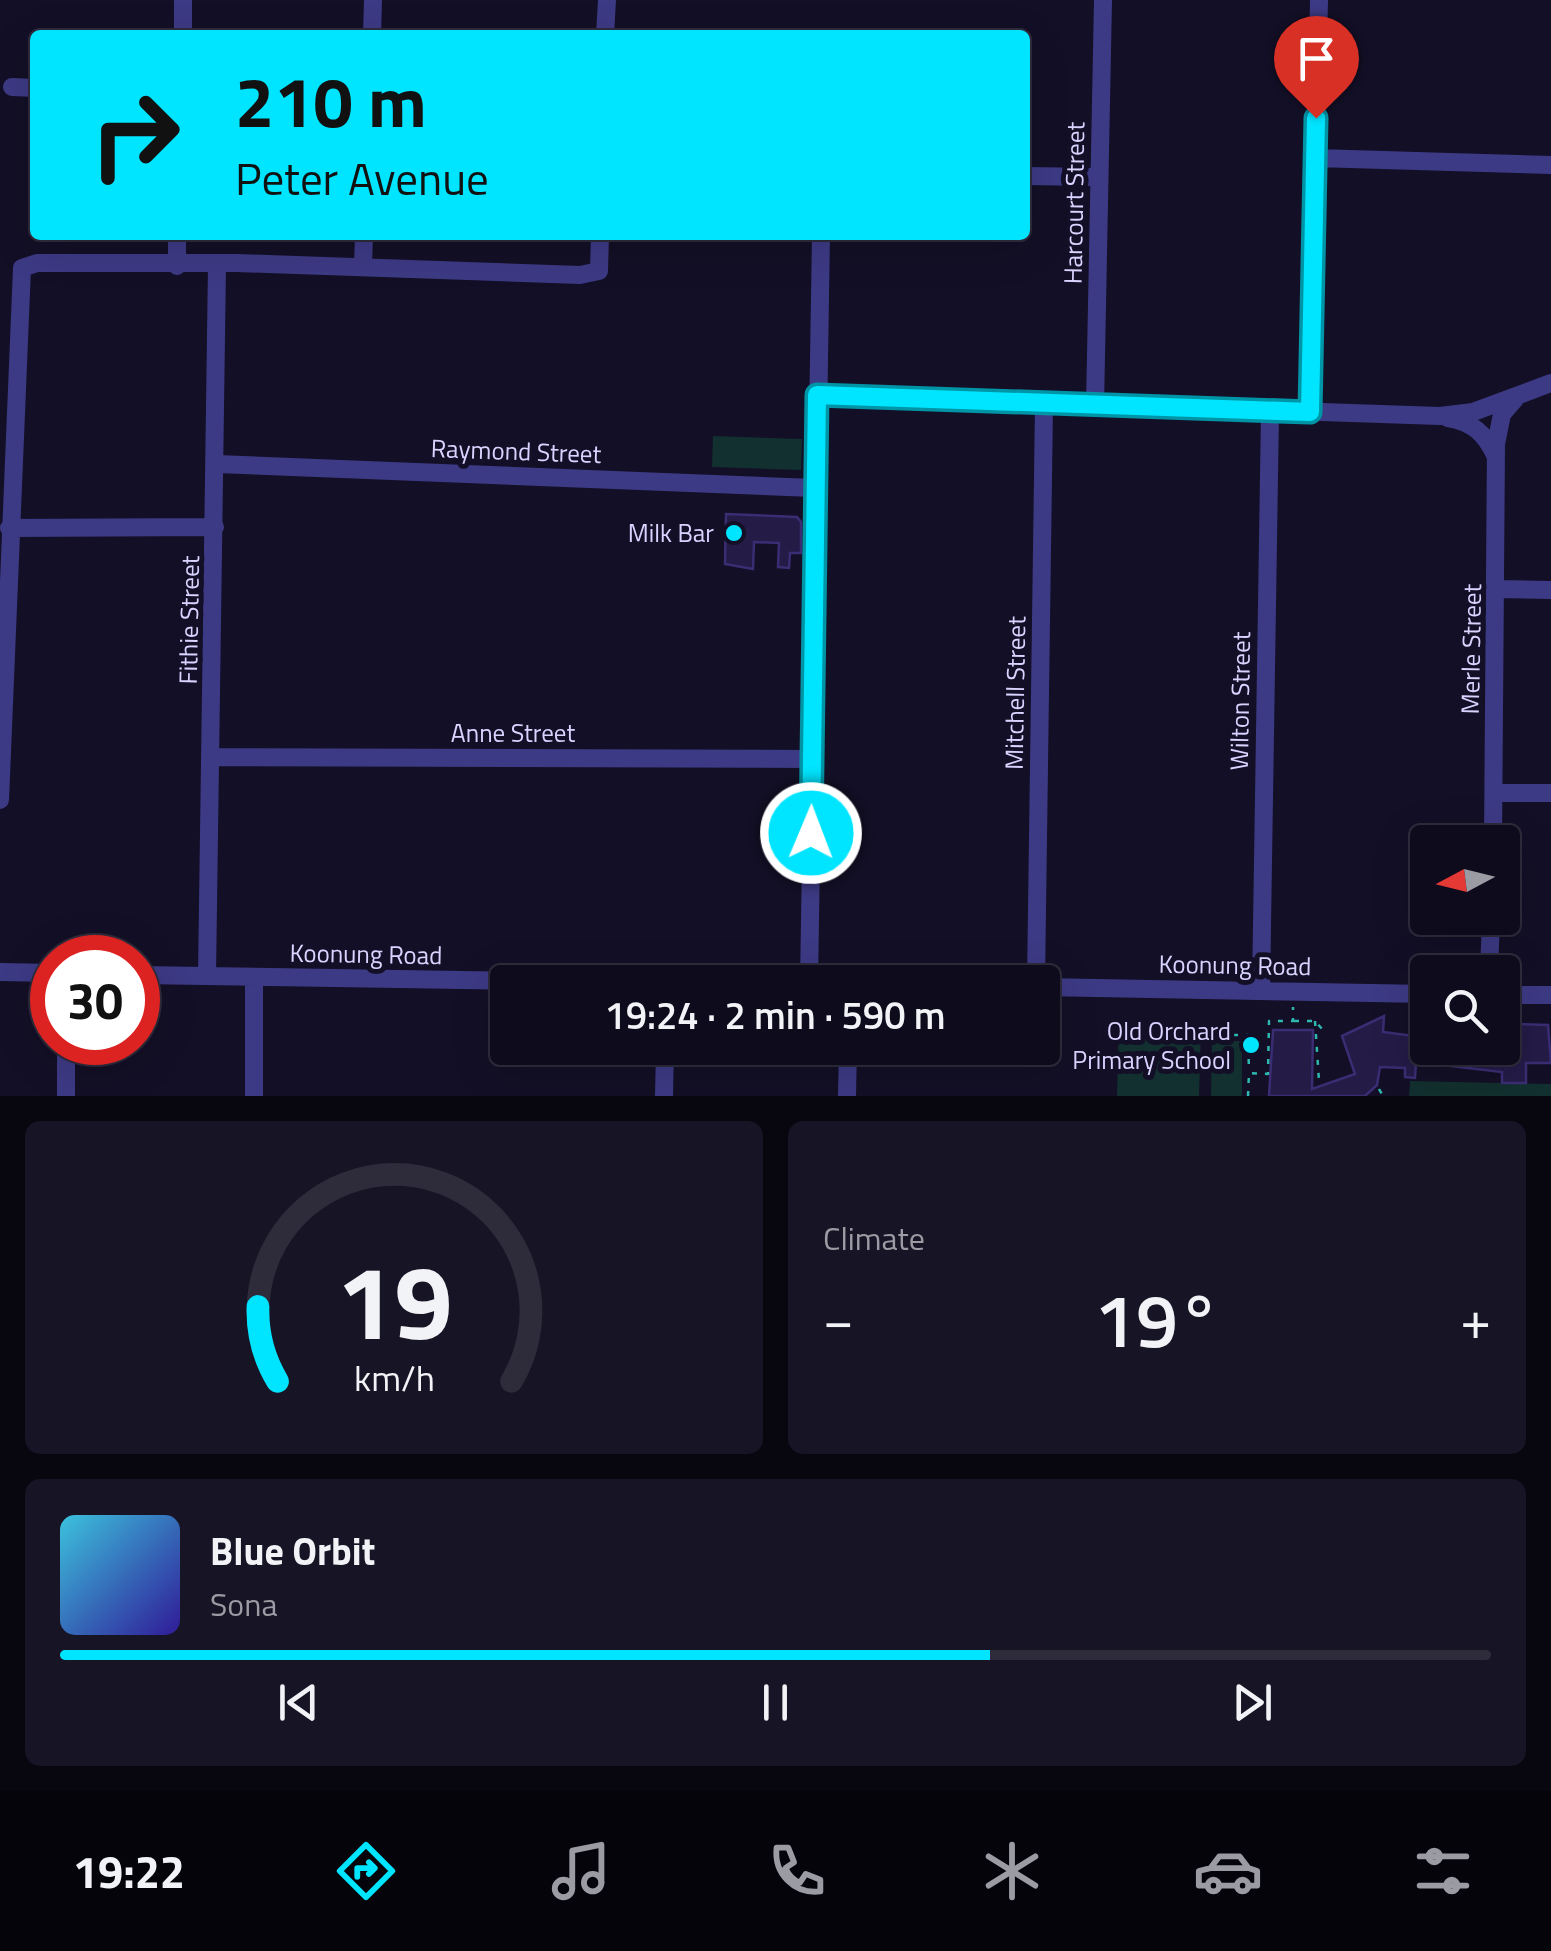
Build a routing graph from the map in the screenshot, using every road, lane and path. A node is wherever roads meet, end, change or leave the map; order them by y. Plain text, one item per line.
1 (184, 0) edge
2 (373, 0) edge
3 (606, 0) edge
4 (1103, 0) edge
5 (1319, 0) edge
6 (182, 30) edge
7 (372, 30) edge
8 (605, 30) edge
9 (12, 87) dead end
10 (30, 88) edge
11 (1316, 158) junction
12 (1551, 165) edge
13 (1030, 176) edge
14 (1098, 177) junction
15 (177, 240) edge
16 (364, 240) edge
17 (600, 240) edge
18 (821, 240) edge
19 (217, 265) junction
20 (176, 266) junction
21 (363, 266) junction
22 (1551, 383) edge
23 (817, 395) junction
24 (1518, 396) junction
25 (1044, 405) junction
26 (1095, 406) junction
27 (1270, 412) junction
28 (1310, 412) junction
29 (1440, 416) junction
30 (1496, 456) junction
31 (217, 464) junction
32 (813, 488) junction
33 (215, 527) junction
34 (9, 528) junction
35 (1498, 590) junction
36 (1551, 590) edge
37 (213, 757) junction
38 (812, 759) junction
39 (1494, 792) junction
40 (1551, 793) edge
41 (0, 800) edge
42 (1493, 825) edge
43 (809, 965) edge
44 (1036, 965) edge
45 (0, 972) edge
46 (30, 973) edge
47 (160, 975) edge
48 (207, 976) junction
49 (254, 977) junction
50 (490, 980) edge
51 (1060, 987) edge
52 (1261, 990) junction
53 (1410, 994) edge
54 (1520, 995) edge
55 (1551, 995) edge
56 (1294, 1006) dead end
57 (1292, 1022) junction
58 (1315, 1022) junction
59 (1322, 1030) dead end
60 (1207, 1035) dead end
61 (66, 1065) edge
62 (664, 1065) edge
63 (848, 1065) edge
64 (1248, 1073) junction
65 (1319, 1081) dead end
66 (1379, 1089) dead end
67 (66, 1096) edge
68 (254, 1096) edge
69 (664, 1096) edge
70 (848, 1096) edge
71 (1248, 1096) edge
72 (1383, 1096) edge

1 - 6 street
2 - 7 street
3 - 8 street
4 - 14 street, Harcourt Street
5 - 11 street
9 - 10 street
11 - 12 street
11 - 28 street
13 - 14 street
14 - 26 street, Harcourt Street
15 - 20 street
16 - 21 street
17 - 21 street
18 - 23 street
19 - 20 street
19 - 21 street
19 - 31 street, Fithie Street
20 - 34 street
22 - 24 street
23 - 25 street
23 - 32 street
24 - 29 street
24 - 30 street, Merle Street
25 - 26 street
25 - 44 street, Mitchell Street
26 - 27 street
27 - 28 street
27 - 52 street, Wilton Street
28 - 29 street
29 - 30 street
30 - 35 street, Merle Street
31 - 32 street, Raymond Street
31 - 33 street, Fithie Street
32 - 38 street
33 - 34 street
33 - 37 street, Fithie Street
34 - 41 street
35 - 36 street
35 - 39 street, Merle Street
37 - 38 street, Anne Street
37 - 48 street, Fithie Street
38 - 43 street
39 - 40 street
39 - 42 street, Merle Street
45 - 46 street
47 - 48 street, Koonung Road
48 - 49 street, Koonung Road
49 - 50 street, Koonung Road
49 - 68 street
51 - 52 street, Koonung Road
52 - 53 street, Koonung Road
54 - 55 street
56 - 57 path
57 - 58 path
57 - 64 path
58 - 59 path
58 - 65 path
60 - 64 path
61 - 67 street
62 - 69 street
63 - 70 street
64 - 71 path
66 - 72 path

